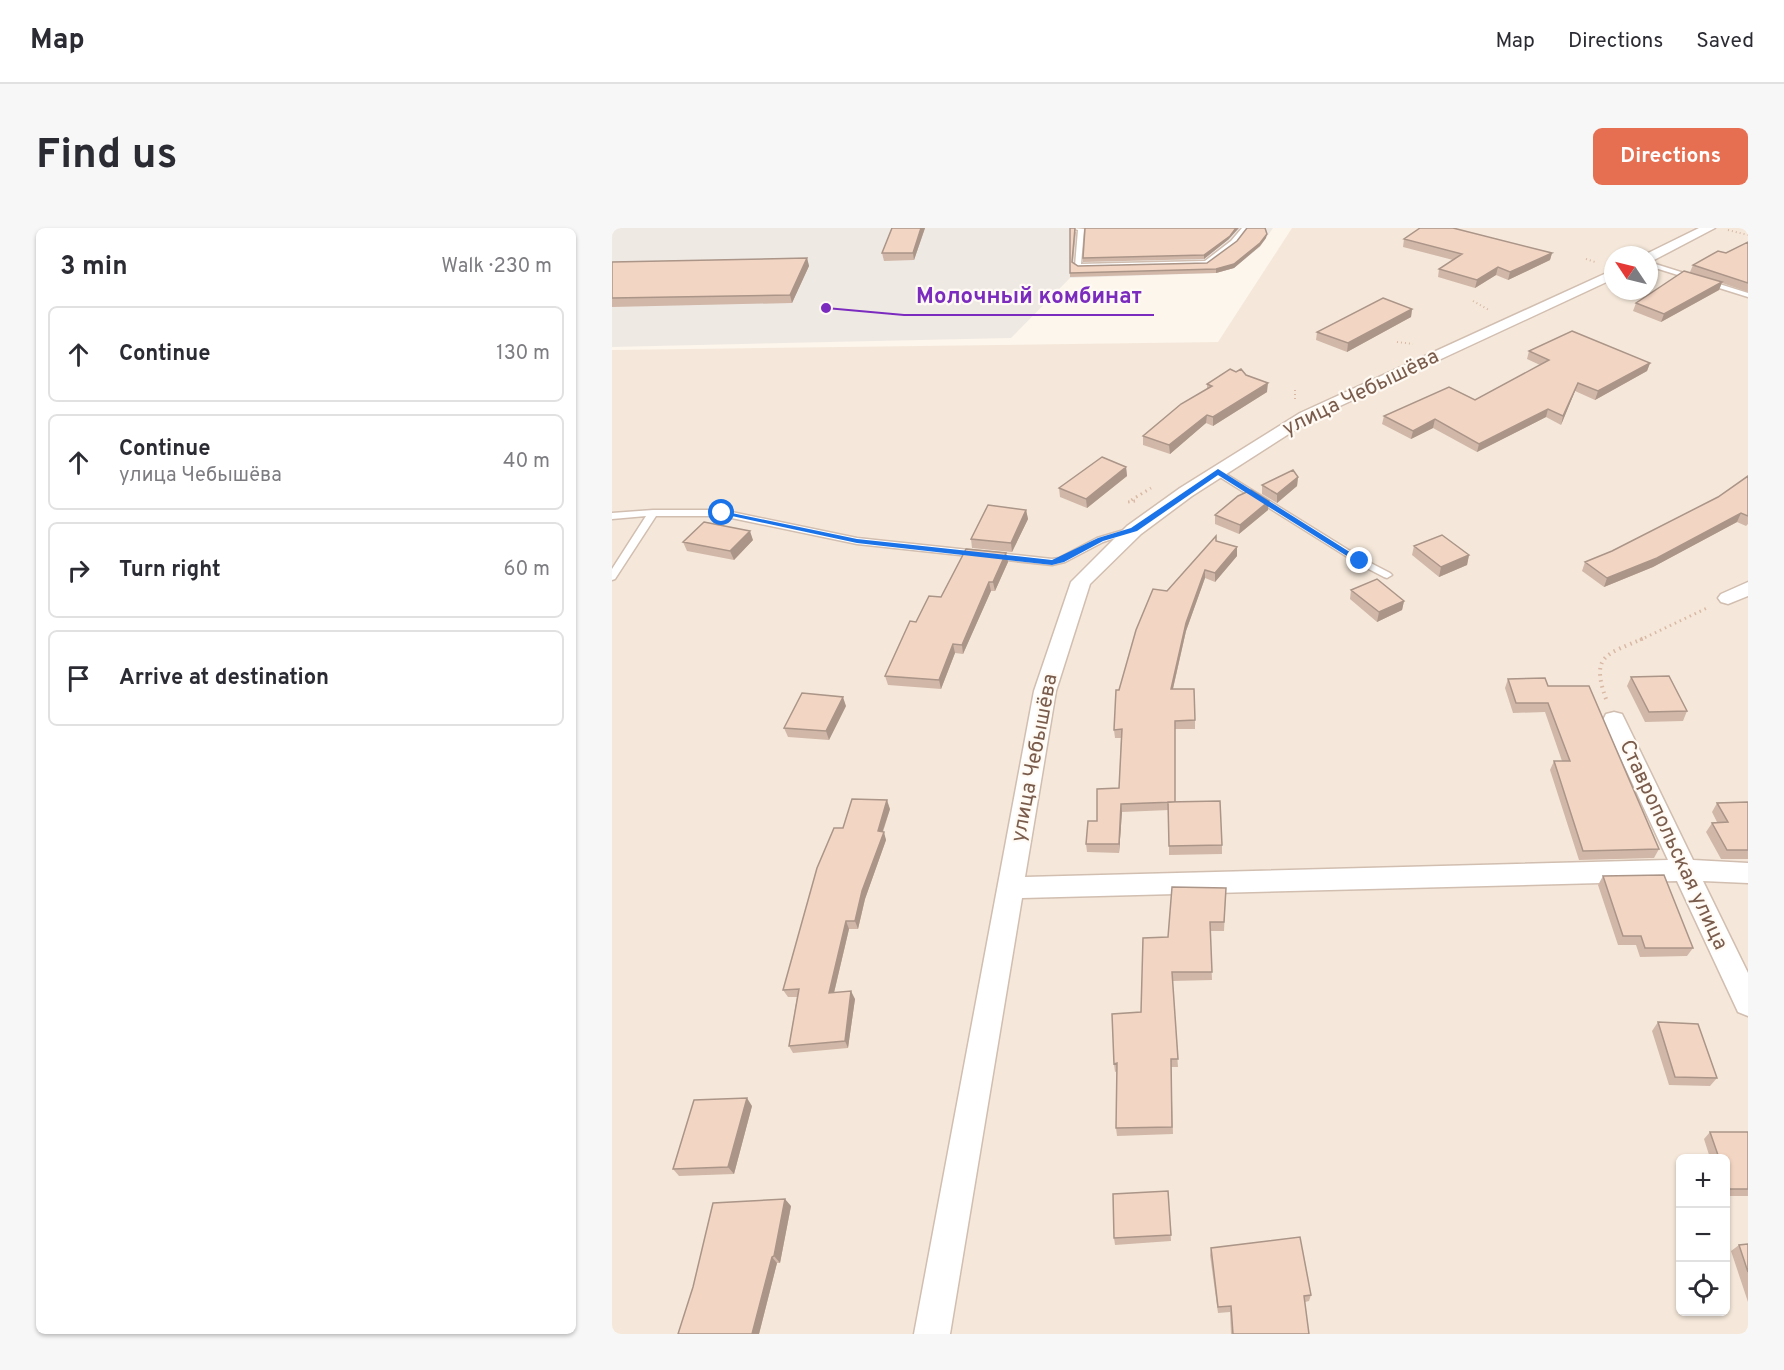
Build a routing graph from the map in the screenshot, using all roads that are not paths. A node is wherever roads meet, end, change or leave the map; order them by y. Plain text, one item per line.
1 (1075, 228) edge
2 (1245, 228) edge
3 (1709, 228) edge
4 (1658, 253) edge
5 (1658, 267) edge
6 (1604, 278) edge
7 (1748, 295) edge
8 (1218, 471) junction
9 (653, 513) junction
10 (612, 516) edge
11 (1134, 530) junction
12 (1387, 574) dead end
13 (612, 577) edge
14 (1748, 588) edge
15 (1728, 598) road end
16 (1614, 720) road end
17 (1685, 870) junction
18 (1748, 873) edge
19 (1010, 888) junction
20 (1748, 1003) edge
21 (932, 1334) edge

1 - 2 lane
3 - 4 street
5 - 7 lane
6 - 8 street, улица Чебышёва
8 - 11 street, улица Чебышёва
8 - 12 lane
9 - 10 lane
9 - 11 lane
9 - 13 lane
11 - 19 street, улица Чебышёва
14 - 15 street
16 - 17 street, Ставропольская улица
17 - 18 street
17 - 19 street
17 - 20 street, Ставропольская улица
19 - 21 street, улица Чебышёва

